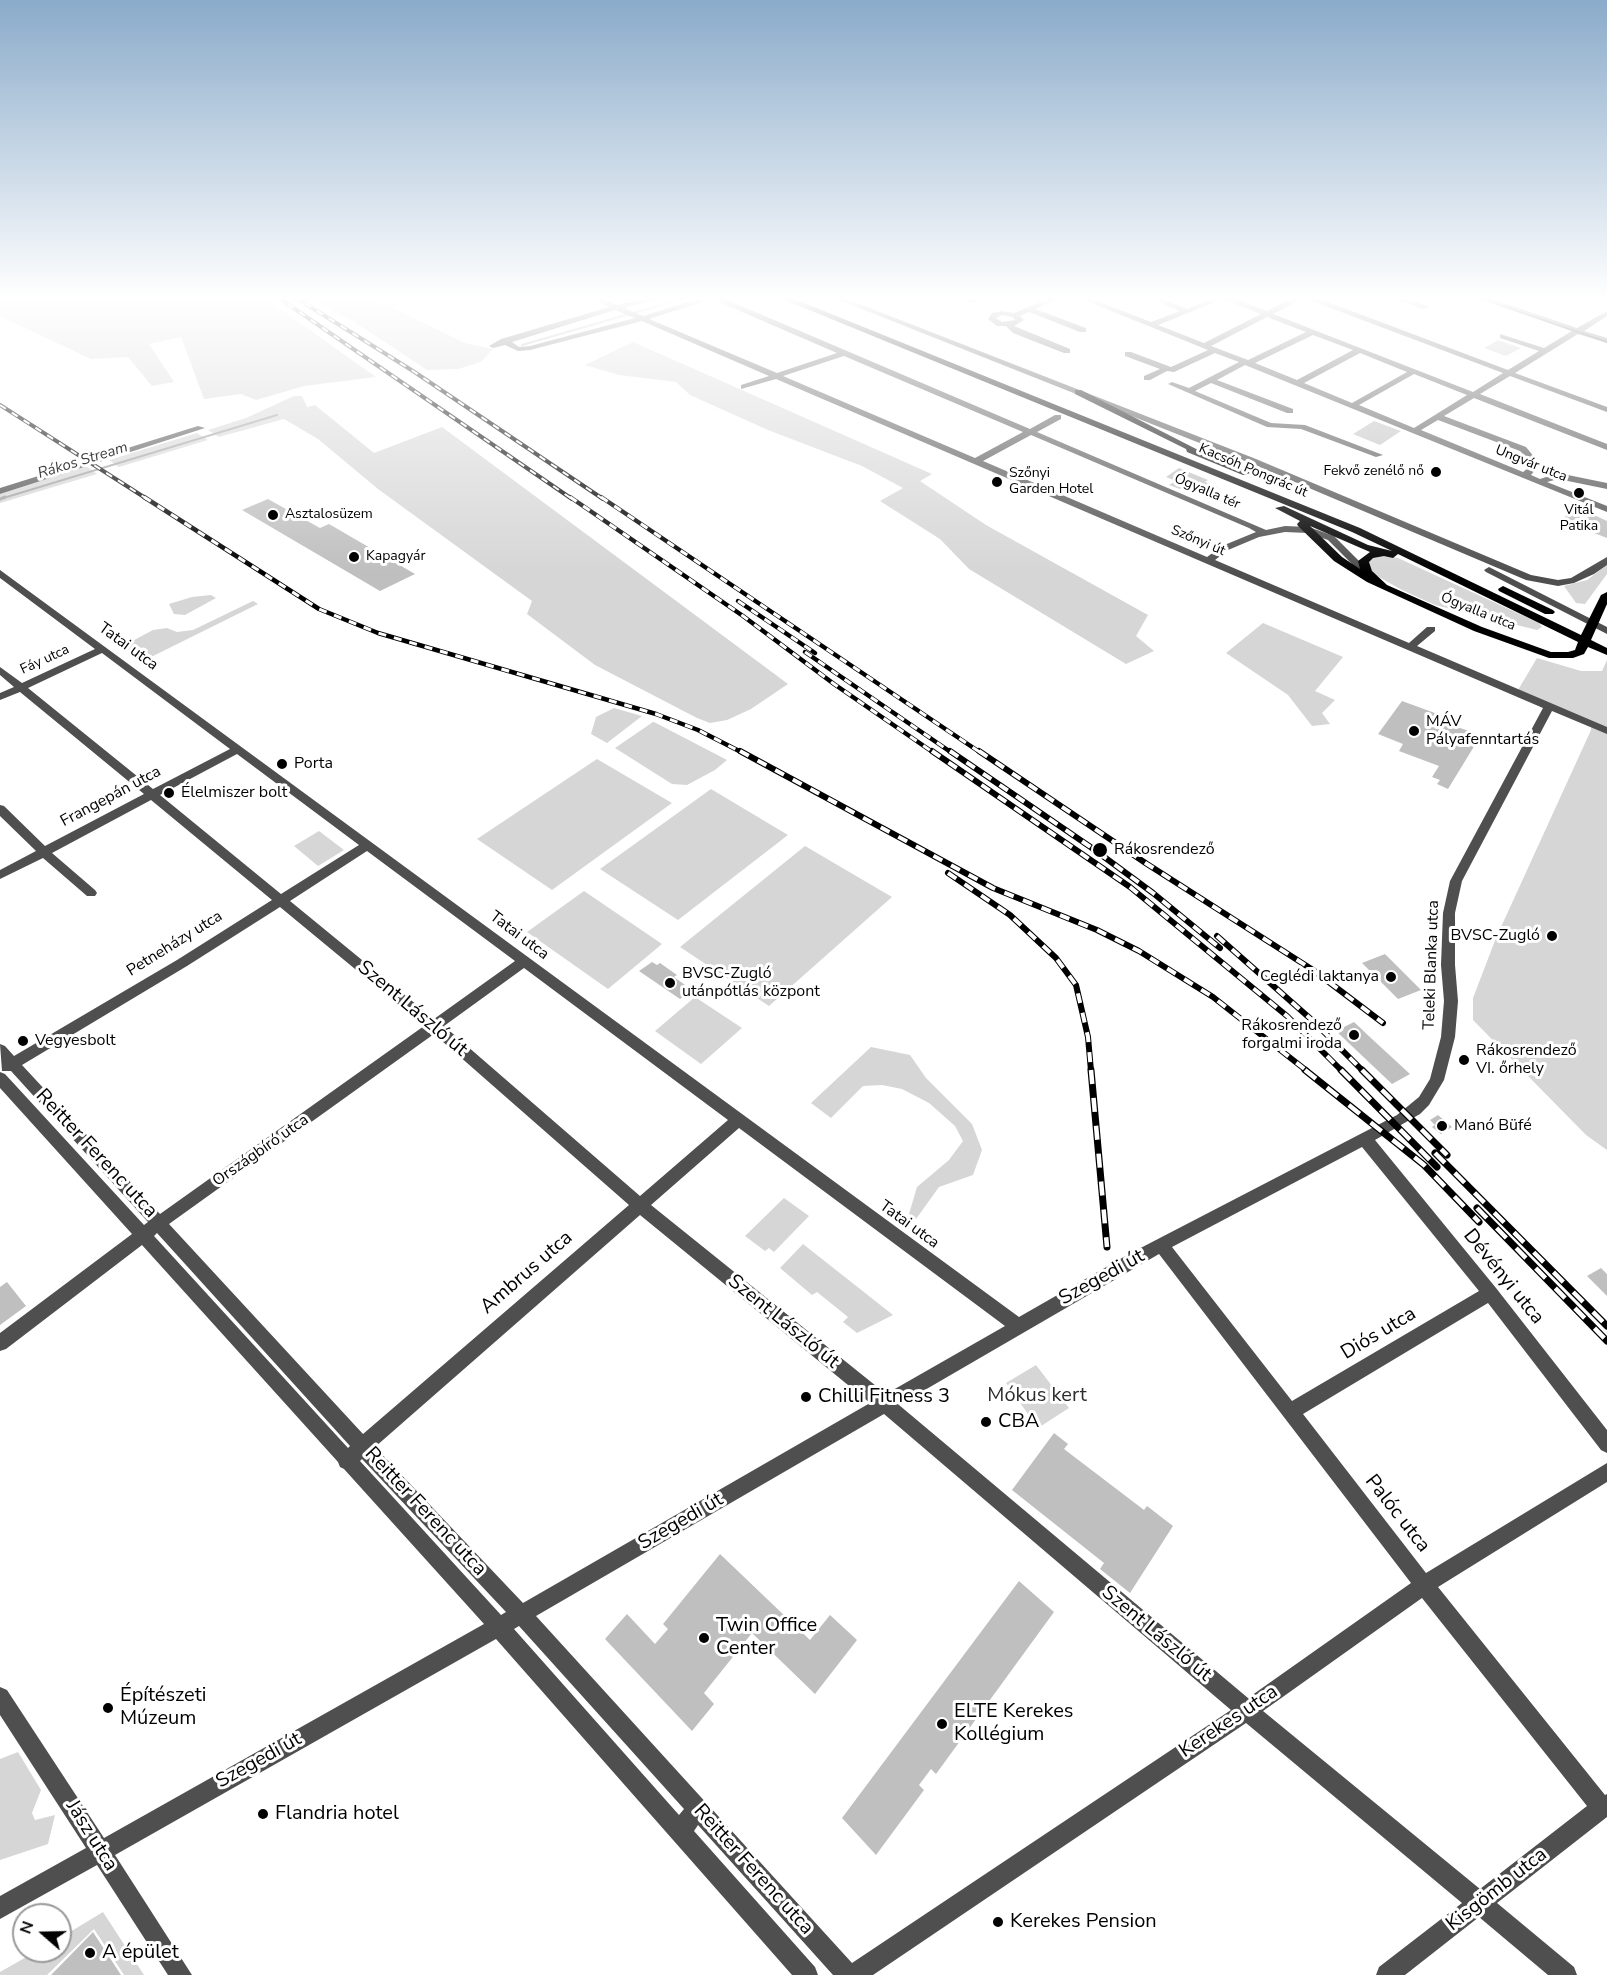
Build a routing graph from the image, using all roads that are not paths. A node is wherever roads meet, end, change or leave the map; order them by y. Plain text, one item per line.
1 (806, 388) edge
2 (928, 388) edge
3 (1008, 388) edge
4 (1034, 388) edge
5 (1068, 388) edge
6 (1182, 388) edge
7 (1195, 388) edge
8 (1232, 388) edge
9 (1307, 388) edge
10 (1384, 388) edge
11 (1459, 388) edge
12 (1484, 388) edge
13 (1553, 388) edge
14 (1189, 391) junction
15 (1078, 392) junction
16 (1474, 394) junction
17 (1352, 406) junction
18 (1607, 410) edge
19 (1290, 411) dead end
20 (1058, 417) dead end
21 (1438, 417) junction
22 (1092, 422) junction
23 (201, 428) dead end
24 (1030, 431) junction
25 (1414, 431) junction
26 (1607, 447) edge
27 (1379, 455) dead end
28 (1214, 459) junction
29 (976, 461) junction
30 (1524, 476) junction
31 (1549, 477) junction
32 (1540, 482) junction
33 (1607, 486) edge
34 (0, 491) edge
35 (1607, 509) edge
36 (1288, 512) junction
37 (1375, 513) junction
38 (1285, 529) junction
39 (1309, 530) junction
40 (1266, 533) junction
41 (1319, 541) junction
42 (1383, 553) junction
43 (1607, 560) edge
44 (1206, 561) junction
45 (1435, 568) junction
46 (0, 573) edge
47 (1378, 584) junction
48 (1607, 595) edge
49 (1594, 618) junction
50 (1607, 620) edge
51 (1431, 629) dead end
52 (1607, 631) edge
53 (1607, 642) edge
54 (1410, 646) junction
55 (103, 649) junction
56 (1607, 652) edge
57 (0, 670) edge
58 (21, 687) junction
59 (0, 697) edge
60 (1549, 706) junction
61 (1607, 731) edge
62 (238, 749) junction
63 (152, 794) junction
64 (0, 809) edge
65 (368, 845) junction
66 (44, 852) junction
67 (0, 875) edge
68 (91, 893) dead end
69 (280, 900) junction
70 (525, 961) junction
71 (435, 1027) junction
72 (0, 1050) edge
73 (6, 1068) edge
74 (0, 1078) edge
75 (738, 1120) junction
76 (1364, 1137) junction
77 (639, 1205) junction
78 (159, 1223) junction
79 (144, 1235) junction
80 (1161, 1245) junction
81 (1490, 1293) junction
82 (1018, 1326) junction
83 (0, 1343) edge
84 (885, 1405) junction
85 (1290, 1412) junction
86 (1607, 1443) edge
87 (363, 1447) junction
88 (346, 1461) junction
89 (1607, 1472) edge
90 (1424, 1585) junction
91 (520, 1613) junction
92 (498, 1626) junction
93 (0, 1697) edge
94 (1247, 1711) junction
95 (1605, 1806) edge
96 (698, 1809) junction
97 (680, 1831) junction
98 (100, 1851) junction
99 (1479, 1905) junction
100 (0, 1908) edge
101 (181, 1975) edge
102 (807, 1975) edge
103 (848, 1975) edge
104 (853, 1975) edge
105 (1387, 1975) edge
106 (1566, 1975) edge

1 - 29 street, Szőnyi út
2 - 24 street, Ógyalla tér
3 - 22 main road, Kacsóh Pongrác út
4 - 28 main road, Kacsóh Pongrác út
5 - 15 street, Kacsóh Pongrác út
6 - 14 street
7 - 14 street
8 - 19 street
9 - 17 street, Ungvár utca
10 - 17 street
11 - 16 street
12 - 16 street
13 - 18 street
14 - 27 street
15 - 28 main road
15 - 37 street, Kacsóh Pongrác út
16 - 21 street
16 - 26 street
17 - 25 street, Ungvár utca
20 - 24 street
21 - 25 street
21 - 30 street
22 - 36 main road
22 - 45 main road, Kacsóh Pongrác út
23 - 34 street
24 - 29 street
24 - 40 street, Ógyalla tér
25 - 30 street, Ungvár utca
28 - 53 main road, Kacsóh Pongrác út
29 - 44 street, Szőnyi út
30 - 31 street
30 - 32 street, Ungvár utca
31 - 32 street
31 - 33 street
32 - 35 street, Ungvár utca
36 - 38 street
36 - 39 main road, Ógyalla utca
36 - 42 main road
37 - 43 street, Kacsóh Pongrác út
37 - 52 street, Kacsóh Pongrác út
38 - 39 street
38 - 40 street
39 - 41 main road, Ógyalla utca
39 - 47 street
40 - 41 street
40 - 44 street
41 - 47 main road, Ógyalla utca
42 - 45 main road
42 - 47 main road
44 - 54 street, Szőnyi út
45 - 56 main road, Kacsóh Pongrác út
46 - 55 street, Tatai utca
47 - 49 main road, Ógyalla utca
48 - 49 main road
49 - 50 main road
51 - 54 street
54 - 60 street, Szőnyi út
55 - 58 street, Fáy utca
55 - 62 street, Tatai utca
57 - 58 street, Szent László út
58 - 59 street, Fáy utca
58 - 63 street, Szent László út
60 - 61 street, Szőnyi út
60 - 76 street, Teleki Blanka utca
62 - 63 street, Frangepán utca
62 - 65 street, Tatai utca
63 - 66 street, Frangepán utca
63 - 69 street, Szent László út
64 - 66 street
65 - 69 street, Petneházy utca
65 - 70 street, Tatai utca
66 - 67 street, Frangepán utca
66 - 68 street
69 - 71 street, Szent László út
69 - 73 street, Petneházy utca
70 - 71 street, Országbíró utca
70 - 75 street, Tatai utca
71 - 77 street, Szent László út
71 - 78 street, Országbíró utca
72 - 73 street, Reitter Ferenc utca
73 - 78 street, Reitter Ferenc utca
74 - 79 street, Reitter Ferenc utca
75 - 77 street, Ambrus utca
75 - 82 street, Tatai utca
76 - 80 street, Szegedi út
76 - 81 street, Dévényi utca
77 - 84 street, Szent László út
77 - 87 street, Ambrus utca
78 - 79 street, Országbíró utca
78 - 87 street, Reitter Ferenc utca
79 - 83 street, Országbíró utca
79 - 88 street, Reitter Ferenc utca
80 - 82 street, Szegedi út
80 - 85 street, Palóc utca
81 - 85 street, Diós utca
81 - 86 street, Dévényi utca
82 - 84 street, Szegedi út
84 - 91 street, Szegedi út
84 - 94 street, Szent László út
85 - 90 street, Palóc utca
87 - 88 street, Ambrus utca
87 - 91 street, Reitter Ferenc utca
88 - 92 street, Reitter Ferenc utca
89 - 90 street, Kerekes utca
90 - 94 street, Kerekes utca
90 - 95 street, Palóc utca
91 - 92 street, Szegedi út
91 - 96 street, Reitter Ferenc utca
92 - 97 street, Reitter Ferenc utca
92 - 98 street, Szegedi út
93 - 98 street, Jász utca
94 - 99 street, Szent László út
94 - 104 street, Kerekes utca
95 - 99 street, Kisgömb utca
96 - 97 street
96 - 103 street, Reitter Ferenc utca
97 - 102 street, Reitter Ferenc utca
98 - 100 street, Szegedi út
98 - 101 street, Jász utca
99 - 105 street, Kisgömb utca
99 - 106 street, Szent László út

